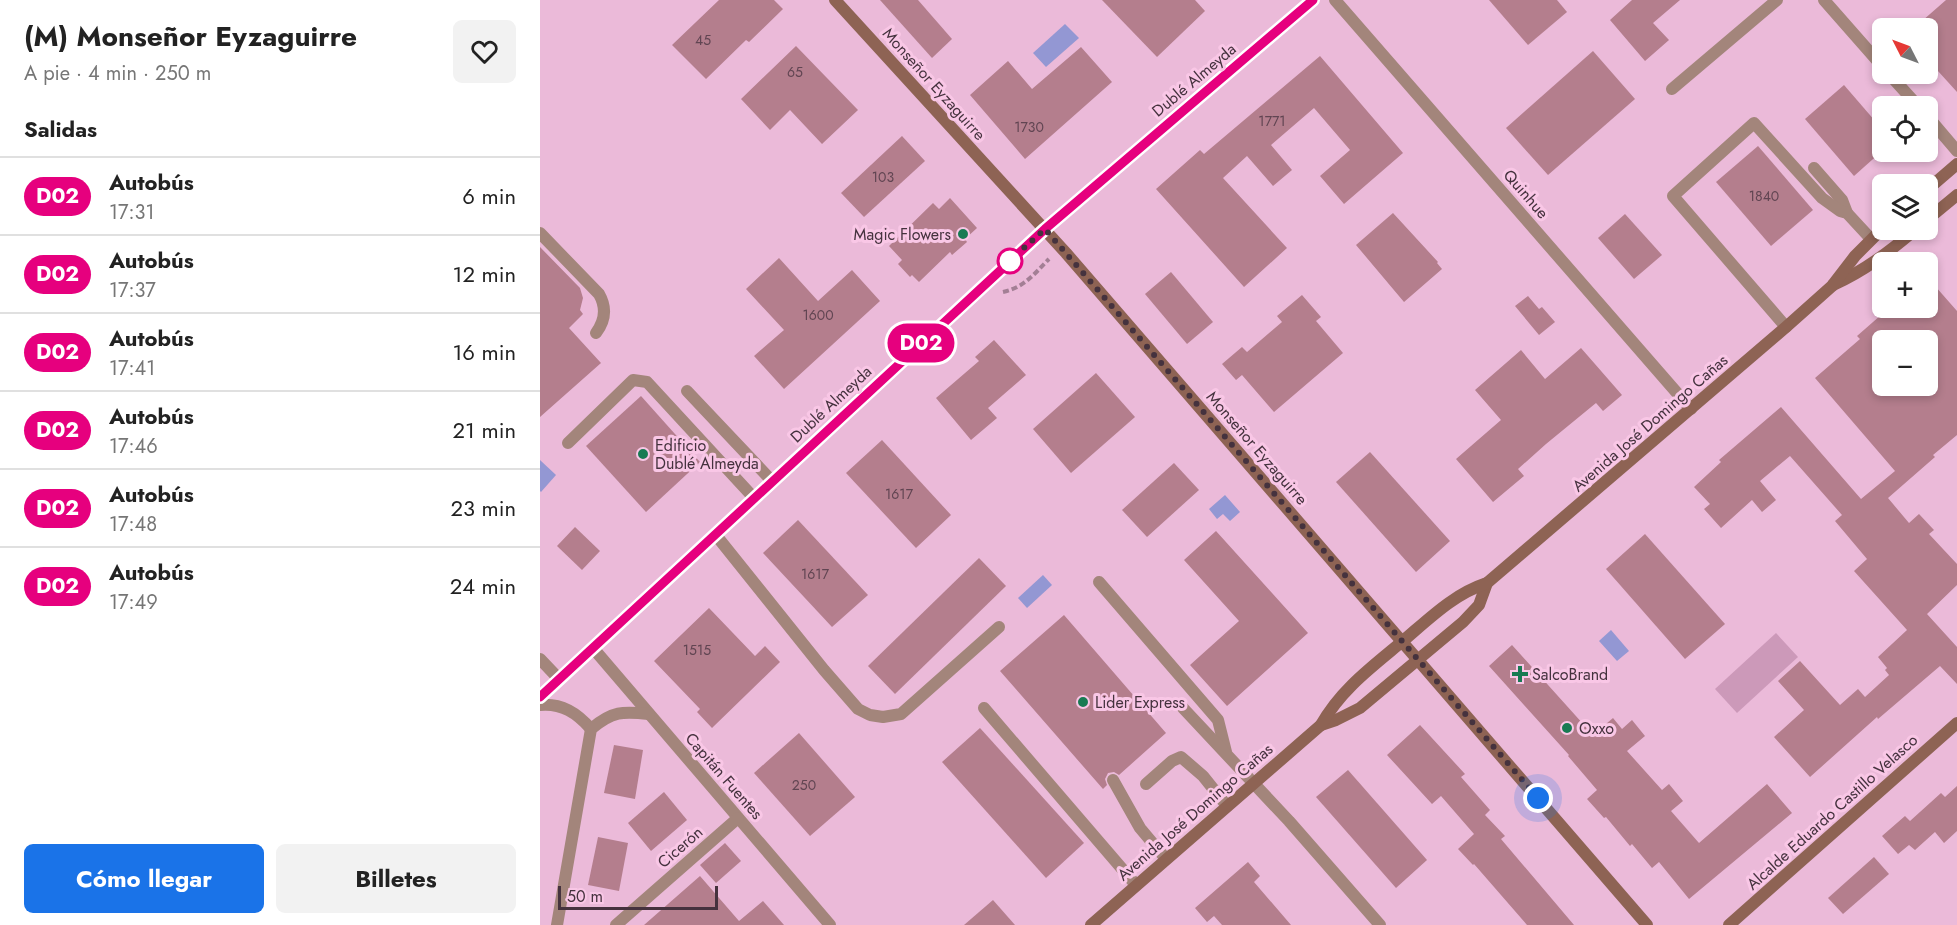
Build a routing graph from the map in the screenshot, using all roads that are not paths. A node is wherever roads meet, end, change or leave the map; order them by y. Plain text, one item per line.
1 (835, 0) edge
2 (1313, 0) edge
3 (1335, 0) edge
4 (1777, 0) edge
5 (1824, 0) edge
6 (1872, 55) edge
7 (1898, 84) edge
8 (1672, 89) dead end
9 (1909, 96) edge
10 (1938, 129) edge
11 (1957, 151) edge
12 (1957, 164) edge
13 (1814, 168) dead end
14 (1938, 180) edge
15 (1957, 195) edge
16 (1938, 211) edge
17 (1847, 213) junction
18 (1045, 229) junction
19 (540, 233) edge
20 (1871, 239) joint
21 (1903, 240) edge
22 (1832, 286) junction
23 (1786, 327) junction
24 (596, 333) dead end
25 (687, 391) dead end
26 (1691, 409) junction
27 (568, 443) dead end
28 (772, 481) junction
29 (754, 498) junction
30 (715, 534) junction
31 (1099, 582) dead end
32 (1488, 583) junction
33 (999, 627) dead end
34 (1402, 641) junction
35 (593, 648) junction
36 (540, 660) edge
37 (1418, 660) junction
38 (560, 679) junction
39 (540, 697) edge
40 (540, 705) edge
41 (984, 708) dead end
42 (1183, 708) dead end
43 (649, 714) junction
44 (1957, 723) edge
45 (1321, 725) junction
46 (591, 729) junction
47 (1226, 753) junction
48 (1113, 780) dead end
49 (1254, 783) junction
50 (1146, 784) dead end
51 (1227, 806) junction
52 (738, 818) junction
53 (1166, 859) junction
54 (1136, 885) junction
55 (557, 925) edge
56 (616, 925) edge
57 (830, 925) edge
58 (1090, 925) edge
59 (1380, 925) edge
60 (1647, 925) edge
61 (1729, 925) edge

1 - 18 street, Monseñor Eyzaguirre
2 - 18 street, Dublé Almeyda
3 - 26 street, Quinhue
4 - 8 street
5 - 6 street
7 - 9 street
10 - 11 street
12 - 14 street
13 - 17 street
15 - 16 street
17 - 20 street
17 - 23 street
18 - 28 street, Dublé Almeyda
18 - 34 street, Monseñor Eyzaguirre
19 - 24 street
20 - 22 street, Avenida José Domingo Cañas
21 - 22 street, Avenida José Domingo Cañas
22 - 23 street, Avenida José Domingo Cañas
23 - 26 street, Avenida José Domingo Cañas
25 - 28 street
26 - 32 street, Avenida José Domingo Cañas
27 - 29 street
28 - 29 street, Dublé Almeyda
29 - 30 street, Dublé Almeyda
30 - 33 street
30 - 35 street, Dublé Almeyda
31 - 47 street
32 - 34 street, Avenida José Domingo Cañas
32 - 37 street, Avenida José Domingo Cañas
34 - 37 street, Monseñor Eyzaguirre
34 - 45 street, Avenida José Domingo Cañas
35 - 38 street, Dublé Almeyda
35 - 43 street, Capitán Fuentes
36 - 38 street
37 - 45 street, Avenida José Domingo Cañas
37 - 60 street, Monseñor Eyzaguirre
38 - 39 street, Dublé Almeyda
40 - 46 street
41 - 54 street
42 - 47 street
43 - 46 street
43 - 52 street, Capitán Fuentes
44 - 61 street, Alcalde Eduardo Castillo Velasco
45 - 49 street, Avenida José Domingo Cañas
46 - 55 street
47 - 49 street
48 - 53 street
49 - 51 street, Avenida José Domingo Cañas
49 - 59 street
50 - 51 street
51 - 53 street, Avenida José Domingo Cañas
52 - 56 street, Cicerón
52 - 57 street, Capitán Fuentes
53 - 54 street, Avenida José Domingo Cañas
54 - 58 street, Avenida José Domingo Cañas

